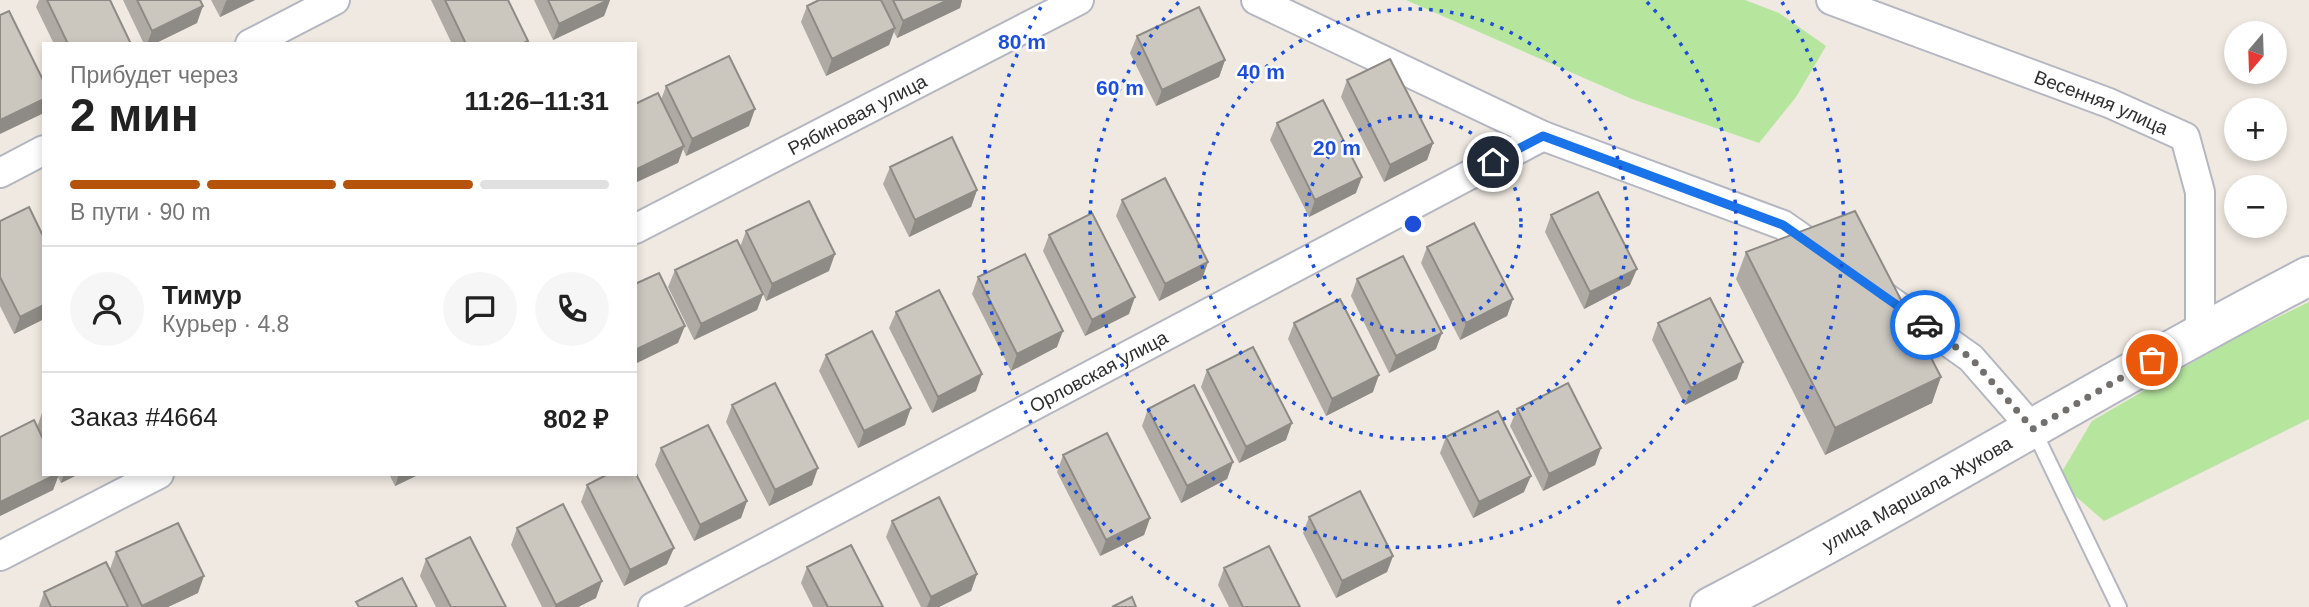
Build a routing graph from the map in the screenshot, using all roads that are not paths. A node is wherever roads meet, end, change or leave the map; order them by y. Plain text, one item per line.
1 (335, 0) edge
2 (1079, 0) edge
3 (1256, 0) edge
4 (1831, 0) edge
5 (254, 42) edge
6 (1543, 136) junction
7 (42, 151) edge
8 (0, 173) edge
9 (637, 228) edge
10 (2309, 276) edge
11 (2200, 332) junction
12 (2033, 429) junction
13 (155, 476) edge
14 (0, 556) edge
15 (1748, 595) edge
16 (653, 607) edge
17 (1710, 607) edge
18 (2119, 607) edge

1 - 5 street
2 - 9 street, Рябиновая улица
3 - 6 street
4 - 11 street, Весенняя улица
6 - 12 street
6 - 16 street, Орловская улица
7 - 8 street
10 - 11 main road, улица Маршала Жукова
11 - 12 main road, улица Маршала Жукова
12 - 15 main road, улица Маршала Жукова
12 - 18 lane
13 - 14 street
15 - 17 main road, улица Маршала Жукова

